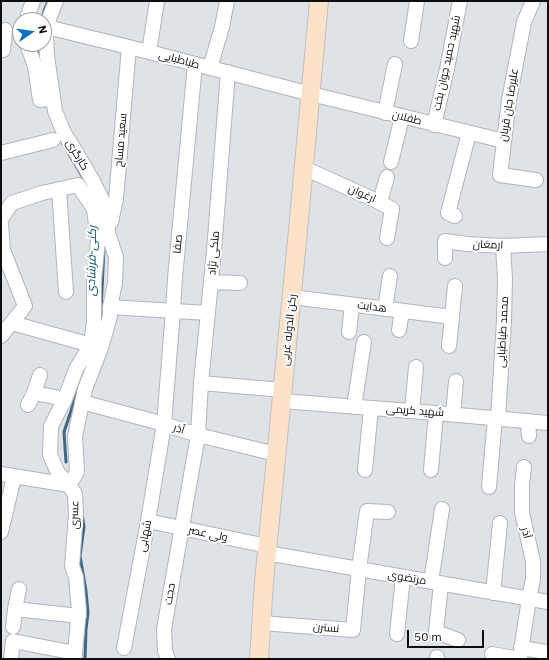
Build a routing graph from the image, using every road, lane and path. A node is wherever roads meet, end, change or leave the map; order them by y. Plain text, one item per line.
1 (33, 1) edge
2 (56, 1) edge
3 (155, 1) edge
4 (227, 1) edge
5 (319, 1) edge
6 (416, 1) edge
7 (460, 1) edge
8 (533, 1) edge
9 (29, 12) edge
10 (52, 12) edge
11 (52, 28) edge
12 (5, 30) dead end
13 (411, 41) dead end
14 (128, 47) junction
15 (1, 50) edge
16 (30, 52) edge
17 (46, 52) edge
18 (149, 52) junction
19 (195, 64) junction
20 (395, 64) dead end
21 (210, 68) junction
22 (228, 72) junction
23 (311, 94) junction
24 (46, 99) junction
25 (385, 113) junction
26 (402, 117) junction
27 (434, 125) junction
28 (469, 133) junction
29 (53, 140) dead end
30 (504, 141) junction
31 (1, 153) edge
32 (391, 162) dead end
33 (304, 168) junction
34 (387, 177) dead end
35 (536, 180) dead end
36 (60, 189) junction
37 (380, 202) junction
38 (455, 216) dead end
39 (1, 219) edge
40 (1, 224) edge
41 (108, 233) junction
42 (387, 238) dead end
43 (548, 244) edge
44 (503, 246) junction
45 (446, 258) dead end
46 (390, 276) dead end
47 (211, 282) junction
48 (240, 283) dead end
49 (456, 286) dead end
50 (66, 292) dead end
51 (292, 297) junction
52 (352, 305) junction
53 (110, 307) junction
54 (386, 309) junction
55 (173, 311) junction
56 (402, 311) junction
57 (208, 314) junction
58 (452, 317) junction
59 (12, 323) junction
60 (399, 330) dead end
61 (349, 332) dead end
62 (1, 336) edge
63 (364, 342) dead end
64 (91, 345) junction
65 (449, 346) dead end
66 (416, 367) dead end
67 (40, 375) dead end
68 (456, 381) dead end
69 (201, 383) junction
70 (282, 395) junction
71 (65, 399) junction
72 (82, 402) junction
73 (354, 407) junction
74 (371, 408) junction
75 (412, 411) junction
76 (436, 413) junction
77 (453, 414) junction
78 (496, 418) junction
79 (528, 421) junction
80 (548, 423) edge
81 (164, 424) junction
82 (198, 434) junction
83 (529, 436) dead end
84 (276, 454) junction
85 (524, 467) dead end
86 (365, 470) dead end
87 (431, 470) dead end
88 (7, 475) edge
89 (69, 485) junction
90 (489, 487) dead end
91 (442, 509) dead end
92 (3, 512) edge
93 (388, 512) dead end
94 (148, 521) junction
95 (500, 523) dead end
96 (182, 529) junction
97 (1, 532) edge
98 (267, 550) junction
99 (359, 569) junction
100 (402, 577) junction
101 (436, 583) junction
102 (19, 589) dead end
103 (493, 593) junction
104 (529, 599) junction
105 (548, 602) edge
106 (15, 609) junction
107 (79, 616) junction
108 (261, 622) junction
109 (13, 627) dead end
110 (397, 634) dead end
111 (458, 640) dead end
112 (124, 648) dead end
113 (546, 652) dead end
114 (492, 654) dead end
115 (519, 655) edge
116 (75, 656) edge
117 (11, 659) edge
118 (168, 659) edge
119 (259, 659) edge

1 - 9 street
2 - 10 street, کارگری
3 - 18 street
4 - 21 street
5 - 23 main road, رکن الدوله غربی
6 - 13 street
7 - 27 street, شهید حمید جوان بخت
8 - 30 street, علیرضا جان قربان
11 - 14 street, طباطبایی
12 - 15 street
14 - 18 street, طباطبایی
14 - 41 street, سعید مساح
16 - 24 street, کارگری
17 - 24 street, کارگری
18 - 19 street, طباطبایی
19 - 21 street, طباطبایی
19 - 55 street, صفا
20 - 25 street
21 - 22 street, طباطبایی
22 - 23 street, طباطبایی
22 - 47 street, ملکی نژاد
23 - 25 street, طفلان
23 - 33 main road, رکن الدوله غربی
24 - 41 street, کارگری
25 - 26 street, طفلان
26 - 27 street, طفلان
26 - 32 street
27 - 28 street, طفلان
28 - 30 street, طفلان
28 - 38 street
29 - 31 street
30 - 35 street, علیرضا جان قربان
33 - 37 street, ارغوان
33 - 51 main road, رکن الدوله غربی
34 - 37 street
36 - 39 street
36 - 50 street
36 - 64 street, کارگری
37 - 42 street, ارغوان
40 - 59 street
41 - 53 street, کارگری
43 - 44 street, ارمغان
44 - 45 street, ارمغان
44 - 78 street, محمد طباطبایی
46 - 54 street
47 - 48 street
47 - 57 street, ملکی نژاد
49 - 58 street
51 - 52 street, هدایت
51 - 70 main road, رکن الدوله غربی
52 - 54 street, هدایت
52 - 61 street
53 - 55 street
53 - 72 street, عسری
54 - 56 street, هدایت
55 - 57 street
55 - 81 street, صفا
56 - 58 street, هدایت
56 - 60 street
57 - 69 street, ملکی نژاد
58 - 65 street
59 - 62 street
59 - 64 street
63 - 73 street
64 - 71 street, کارگری
66 - 75 street
67 - 71 street
68 - 77 street
69 - 70 street, شهید کریمی
69 - 82 street, ملکی نژاد
70 - 73 street, شهید کریمی
70 - 84 main road, رکن الدوله غربی
71 - 89 street, کارگری
72 - 81 street, آذر
72 - 89 street, عسری
73 - 74 street, شهید کریمی
74 - 75 street, شهید کریمی
74 - 86 street
75 - 76 street, شهید کریمی
76 - 77 street, شهید کریمی
76 - 87 street
77 - 78 street, شهید کریمی
78 - 79 street, شهید کریمی
78 - 90 street, محمد طباطبایی
79 - 80 street, شهید کریمی
79 - 83 street
81 - 82 street, آذر
81 - 94 street, شهابی
82 - 84 street, آذر
82 - 96 street, حجت
84 - 98 main road, رکن الدوله غربی
85 - 104 street, آذر
88 - 89 street
88 - 92 street
89 - 107 street, عسری
91 - 101 street
92 - 97 street
93 - 99 street
94 - 96 street, ولی عصر
94 - 112 street, شهابی
95 - 103 street
96 - 98 street, ولی عصر
96 - 118 street, حجت
98 - 99 street, مرتضوی
98 - 108 main road, رکن الدوله غربی
99 - 100 street, مرتضوی
99 - 108 street, نسترن
100 - 101 street, مرتضوی
100 - 110 street
101 - 103 street, مرتضوی
101 - 111 street
102 - 106 street
103 - 104 street, مرتضوی
104 - 105 street, مرتضوی
104 - 115 street, آذر
106 - 107 street
106 - 109 street
107 - 116 street, عسری
108 - 119 main road, رکن الدوله غربی
113 - 115 street
114 - 115 street
116 - 117 street

